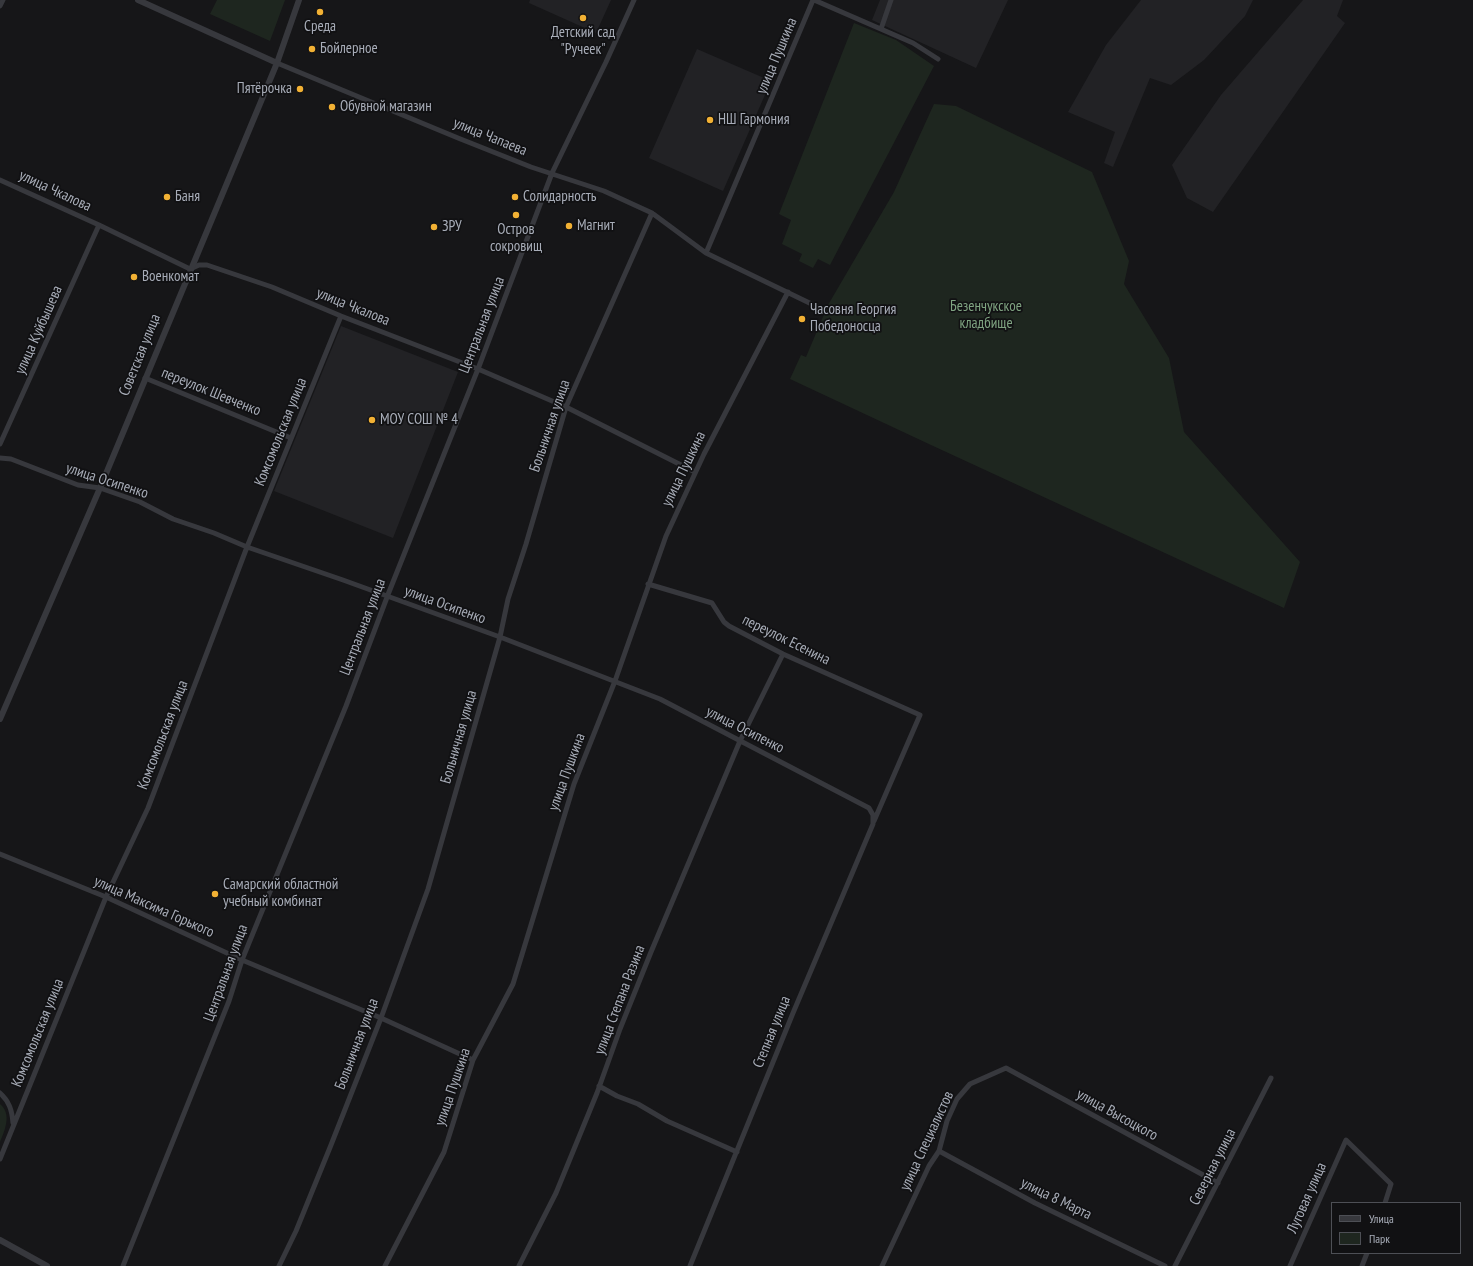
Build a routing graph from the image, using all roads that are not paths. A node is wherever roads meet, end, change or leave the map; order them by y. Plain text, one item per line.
1 (3, 0) edge
2 (138, 0) edge
3 (299, 0) edge
4 (634, 0) edge
5 (814, 0) edge
6 (891, 0) edge
7 (0, 6) edge
8 (881, 29) junction
9 (938, 59) dead end
10 (276, 63) junction
11 (552, 173) junction
12 (0, 180) edge
13 (652, 213) junction
14 (99, 225) junction
15 (706, 253) junction
16 (190, 269) junction
17 (788, 292) junction
18 (824, 310) dead end
19 (341, 316) junction
20 (478, 369) junction
21 (145, 378) junction
22 (566, 407) junction
23 (291, 438) junction
24 (0, 444) edge
25 (0, 458) edge
26 (695, 472) junction
27 (100, 488) junction
28 (247, 547) junction
29 (648, 584) junction
30 (387, 597) junction
31 (500, 637) junction
32 (783, 654) junction
33 (615, 681) junction
34 (920, 715) joint
35 (0, 719) edge
36 (740, 741) junction
37 (873, 824) junction
38 (0, 854) edge
39 (106, 898) junction
40 (242, 960) junction
41 (380, 1018) junction
42 (473, 1060) junction
43 (1006, 1068) joint
44 (1271, 1078) dead end
45 (599, 1086) junction
46 (0, 1093) edge
47 (14, 1124) junction
48 (939, 1151) junction
49 (737, 1152) junction
50 (0, 1159) edge
51 (1218, 1183) junction
52 (1385, 1202) edge
53 (0, 1240) edge
54 (1367, 1254) edge
55 (46, 1266) edge
56 (123, 1266) edge
57 (278, 1266) edge
58 (385, 1266) edge
59 (519, 1266) edge
60 (690, 1266) edge
61 (882, 1266) edge
62 (1165, 1266) edge
63 (1175, 1266) edge
64 (1290, 1266) edge
65 (1362, 1266) edge

1 - 7 street
2 - 10 street, улица Чапаева
3 - 10 street, Советская улица
4 - 11 street, Центральная улица
5 - 8 street
5 - 15 street, улица Пушкина
6 - 8 street
8 - 9 street
10 - 11 street, улица Чапаева
10 - 16 street, Советская улица
11 - 13 street, улица Чапаева
11 - 20 street, Центральная улица
12 - 14 street, улица Чкалова
13 - 15 street, улица Чапаева
13 - 22 street, Больничная улица
14 - 16 street, улица Чкалова
14 - 24 street, улица Куйбышева
15 - 17 street, улица Чапаева
16 - 19 street, улица Чкалова
16 - 21 street, Советская улица
17 - 18 street, улица Чапаева
17 - 26 street, улица Пушкина
19 - 20 street, улица Чкалова
19 - 23 street, Комсомольская улица
20 - 22 street, улица Чкалова
20 - 30 street, Центральная улица
21 - 23 street, переулок Шевченко
21 - 27 street, Советская улица
22 - 26 street, улица Чкалова
22 - 31 street, Больничная улица
23 - 28 street, Комсомольская улица
25 - 27 street, улица Осипенко
26 - 29 street, улица Пушкина
27 - 28 street, улица Осипенко
27 - 35 street, Советская улица
28 - 30 street, улица Осипенко
28 - 39 street, Комсомольская улица
29 - 32 street, переулок Есенина
29 - 33 street, улица Пушкина
30 - 31 street, улица Осипенко
30 - 40 street, Центральная улица
31 - 33 street, улица Осипенко
31 - 41 street, Больничная улица
32 - 34 street, переулок Есенина
32 - 36 street, улица Степана Разина
33 - 36 street, улица Осипенко
33 - 42 street, улица Пушкина
34 - 37 street, Степная улица
36 - 37 street, улица Осипенко
36 - 45 street, улица Степана Разина
37 - 49 street, Степная улица
38 - 39 street, улица Максима Горького
39 - 40 street, улица Максима Горького
39 - 47 street, Комсомольская улица
40 - 41 street, улица Максима Горького
40 - 56 street, Центральная улица
41 - 42 street, улица Максима Горького
41 - 57 street, Больничная улица
42 - 58 street, улица Пушкина
43 - 48 street, улица Специалистов
43 - 51 street, улица Высоцкого
44 - 51 street, Северная улица
45 - 49 street
45 - 59 street, улица Степана Разина
46 - 47 street
47 - 50 street, Комсомольская улица
48 - 61 street, улица Специалистов
48 - 62 street, улица 8 Марта
49 - 60 street, Степная улица
51 - 63 street, Северная улица
52 - 64 street, Луговая улица
53 - 55 street
54 - 65 street

